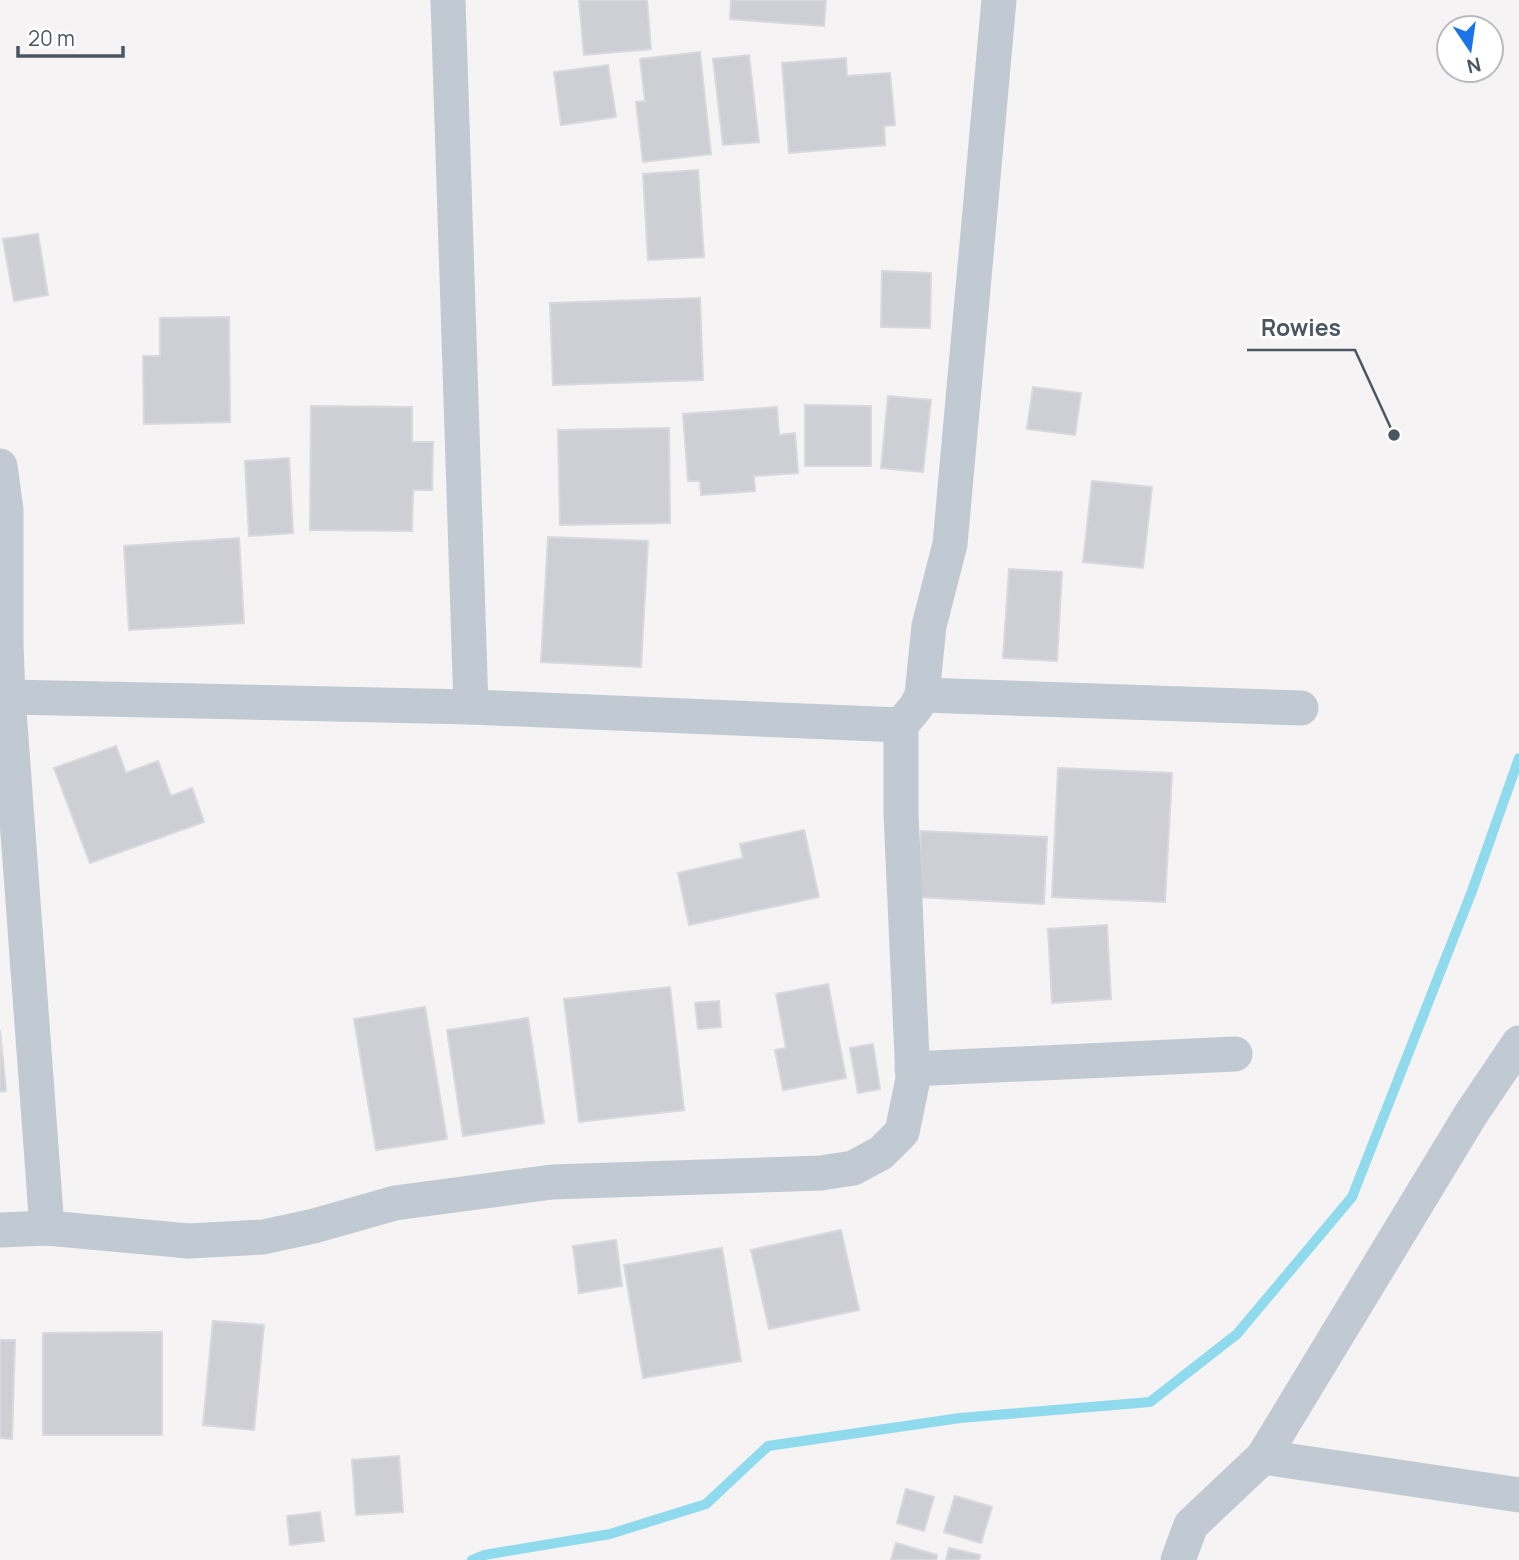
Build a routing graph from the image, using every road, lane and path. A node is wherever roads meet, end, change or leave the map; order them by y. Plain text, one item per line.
1 (447, 0) edge
2 (999, 0) edge
3 (0, 466) edge
4 (3, 645) edge
5 (922, 695) junction
6 (8, 697) junction
7 (471, 707) junction
8 (1301, 708) dead end
9 (901, 725) junction
10 (1519, 1043) edge
11 (1235, 1054) dead end
12 (912, 1069) junction
13 (47, 1228) junction
14 (0, 1230) edge
15 (1263, 1457) junction
16 (1519, 1494) edge
17 (1178, 1560) edge

1 - 7 street
2 - 5 street
3 - 4 street
4 - 6 street
5 - 8 street
5 - 9 street
6 - 7 street
6 - 13 street
7 - 9 street
9 - 12 street
10 - 15 street
11 - 12 street
12 - 13 street
13 - 14 street
15 - 16 street
15 - 17 street

